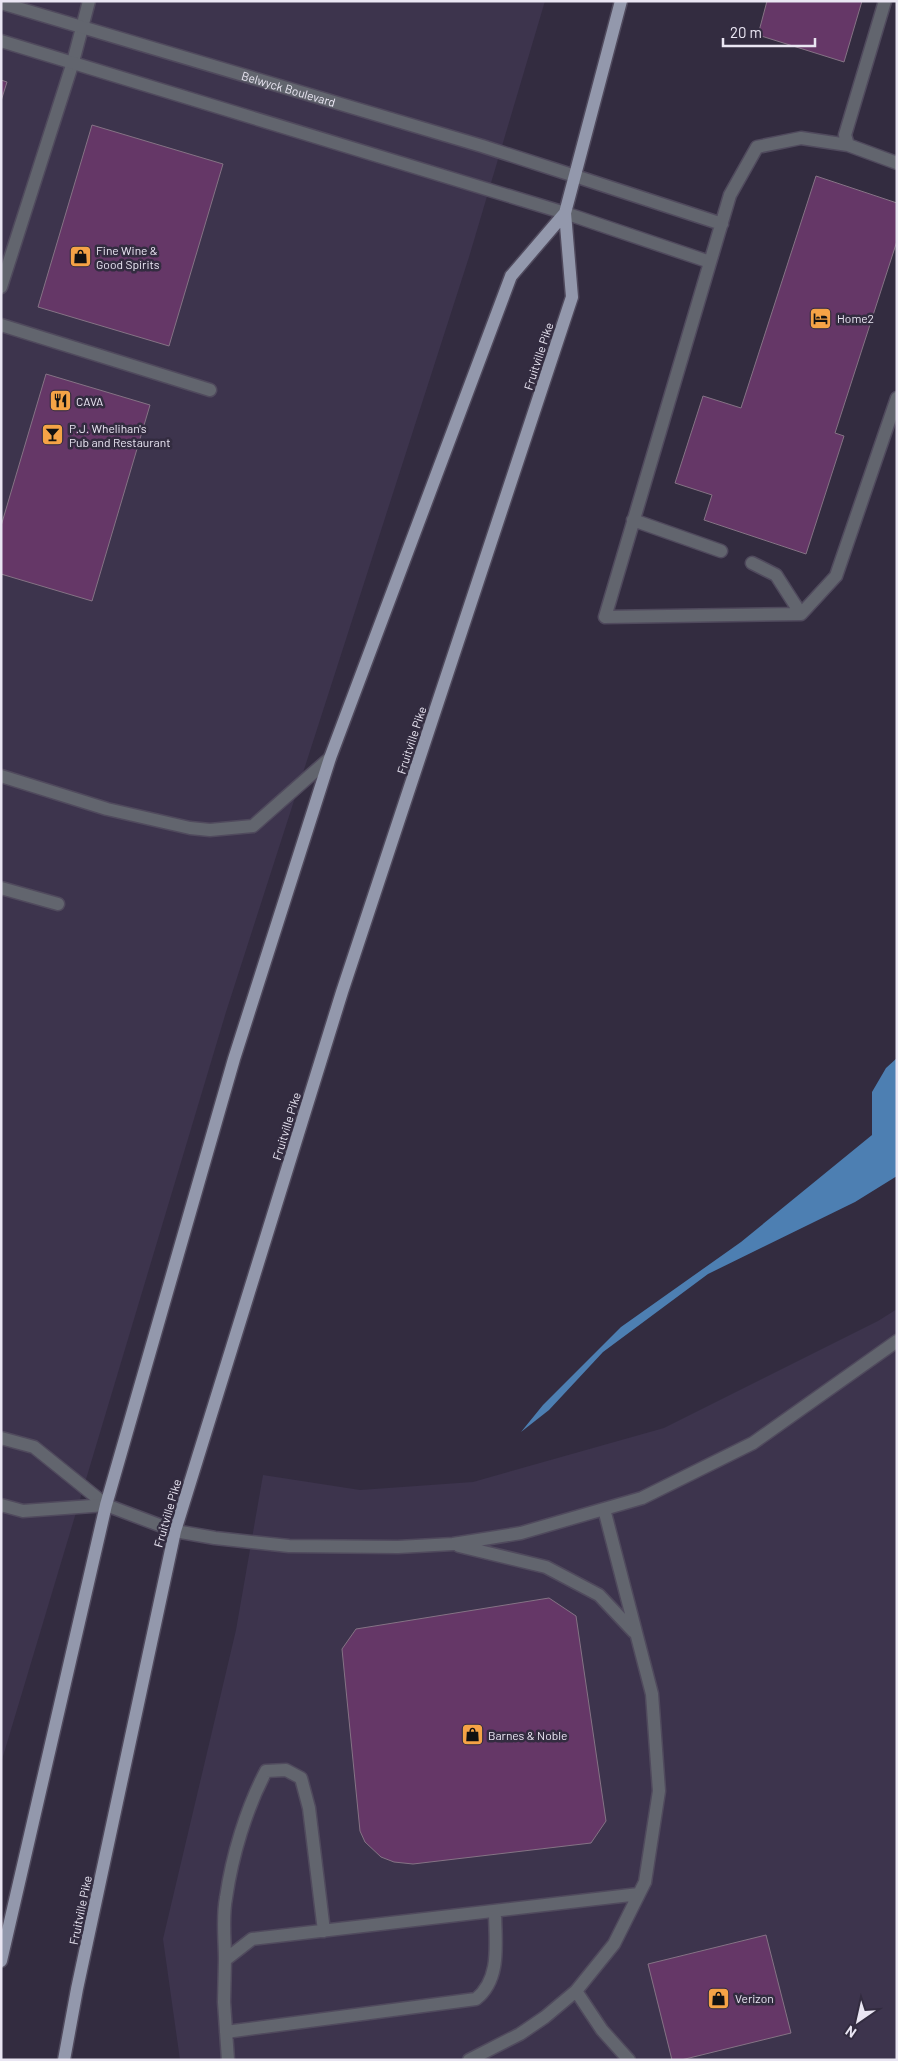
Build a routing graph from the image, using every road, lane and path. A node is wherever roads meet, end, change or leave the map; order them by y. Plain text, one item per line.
1 (90, 1) edge
2 (621, 1) edge
3 (885, 1) edge
4 (1, 3) edge
5 (82, 27) junction
6 (1, 41) edge
7 (73, 62) junction
8 (848, 145) junction
9 (897, 163) edge
10 (574, 176) junction
11 (564, 214) junction
12 (722, 224) junction
13 (710, 262) junction
14 (1, 287) edge
15 (1, 325) edge
16 (210, 390) dead end
17 (897, 398) edge
18 (633, 520) junction
19 (721, 551) dead end
20 (752, 563) dead end
21 (800, 614) junction
22 (330, 758) junction
23 (1, 776) edge
24 (1, 888) edge
25 (58, 904) dead end
26 (897, 1341) edge
27 (1, 1438) edge
28 (1, 1505) edge
29 (106, 1505) junction
30 (604, 1509) junction
31 (175, 1531) junction
32 (453, 1544) junction
33 (636, 1633) junction
34 (639, 1894) junction
35 (495, 1911) junction
36 (324, 1931) junction
37 (226, 1960) junction
38 (1, 1961) edge
39 (576, 1991) junction
40 (226, 2032) junction
41 (64, 2060) edge
42 (228, 2060) edge
43 (469, 2060) edge
44 (629, 2060) edge

1 - 5 street
2 - 10 main road, Fruitville Pike
3 - 8 street
4 - 5 street, Belwyck Boulevard
5 - 7 street
5 - 10 street, Belwyck Boulevard
6 - 7 street
7 - 11 street
7 - 14 street
8 - 9 street
8 - 12 street
10 - 11 main road, Fruitville Pike
10 - 12 street, Belwyck Boulevard
11 - 13 street
11 - 22 main road, Fruitville Pike
11 - 31 main road, Fruitville Pike
12 - 13 street
13 - 18 street
15 - 16 street
17 - 21 street
18 - 19 street
18 - 21 street
20 - 21 street
22 - 23 street
22 - 29 main road, Fruitville Pike
24 - 25 street
26 - 30 street
27 - 29 street
28 - 29 street
29 - 31 street
29 - 38 main road, Fruitville Pike
30 - 32 street
30 - 33 street
31 - 32 street
31 - 41 main road, Fruitville Pike
32 - 33 street
33 - 34 street
34 - 35 street
34 - 39 street
35 - 36 street
35 - 40 street
36 - 37 street
36 - 37 street
37 - 40 street
39 - 43 street
39 - 44 street
40 - 42 street

